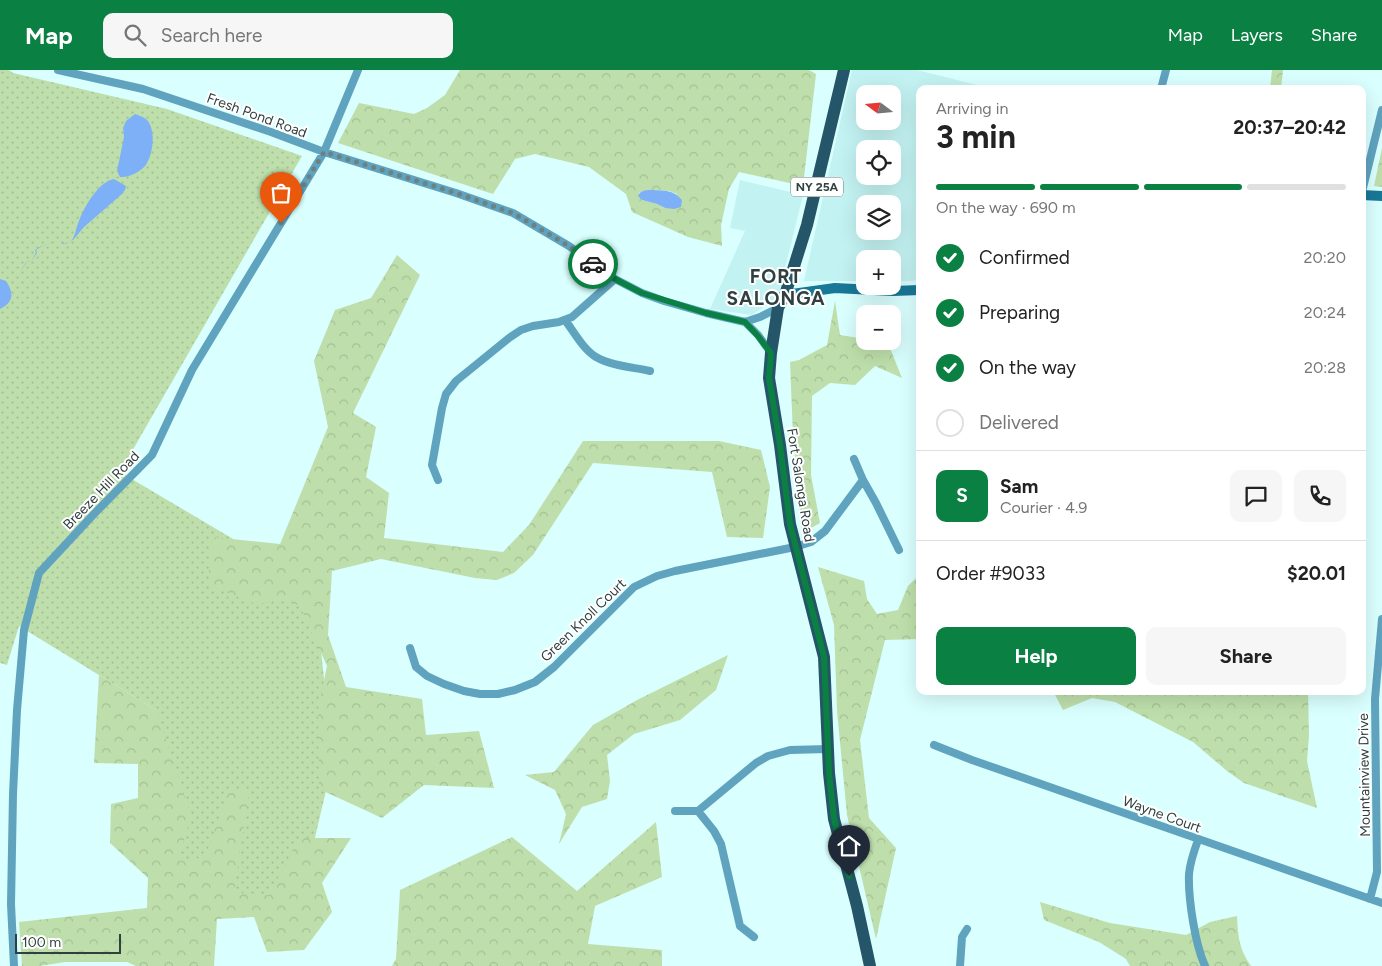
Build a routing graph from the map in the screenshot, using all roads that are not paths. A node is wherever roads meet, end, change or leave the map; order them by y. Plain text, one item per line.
1 (58, 70) edge
2 (358, 70) edge
3 (844, 70) edge
4 (1166, 70) edge
5 (1162, 85) edge
6 (1382, 110) edge
7 (324, 152) junction
8 (1366, 176) edge
9 (1366, 194) edge
10 (1382, 196) edge
11 (615, 279) junction
12 (916, 290) edge
13 (785, 295) junction
14 (778, 308) junction
15 (566, 320) junction
16 (745, 322) junction
17 (771, 353) junction
18 (650, 371) dead end
19 (854, 459) dead end
20 (438, 480) dead end
21 (863, 480) junction
22 (795, 547) junction
23 (899, 550) dead end
24 (1382, 619) edge
25 (410, 648) dead end
26 (934, 745) dead end
27 (828, 749) junction
28 (675, 811) dead end
29 (698, 811) junction
30 (1198, 840) junction
31 (1370, 899) junction
32 (1382, 904) edge
33 (967, 929) dead end
34 (754, 938) dead end
35 (14, 966) edge
36 (870, 966) edge
37 (960, 966) edge
38 (1205, 966) edge

1 - 7 street, Fresh Pond Road
2 - 7 street, Breeze Hill Road
3 - 13 main road, Fort Salonga Road / NY 25A
4 - 5 street
6 - 8 street
7 - 11 street, Fresh Pond Road
7 - 35 street, Breeze Hill Road
9 - 10 main road
11 - 15 street
11 - 16 street, Fresh Pond Road
12 - 13 main road
13 - 14 main road, Fort Salonga Road / NY 25A
14 - 16 street
14 - 17 main road, Fort Salonga Road / NY 25A
15 - 18 street
15 - 20 street
16 - 17 street
17 - 22 main road, Fort Salonga Road / NY 25A
19 - 21 street
21 - 22 street, Green Knoll Court
21 - 23 street
22 - 25 street, Green Knoll Court
22 - 27 main road, Fort Salonga Road / NY 25A
24 - 31 street, Mountainview Drive
26 - 30 street, Wayne Court
27 - 29 street
27 - 36 main road, Fort Salonga Road / NY 25A
28 - 29 street
29 - 34 street
30 - 31 street, Wayne Court
30 - 38 street
31 - 32 street, Wayne Court
33 - 37 street

